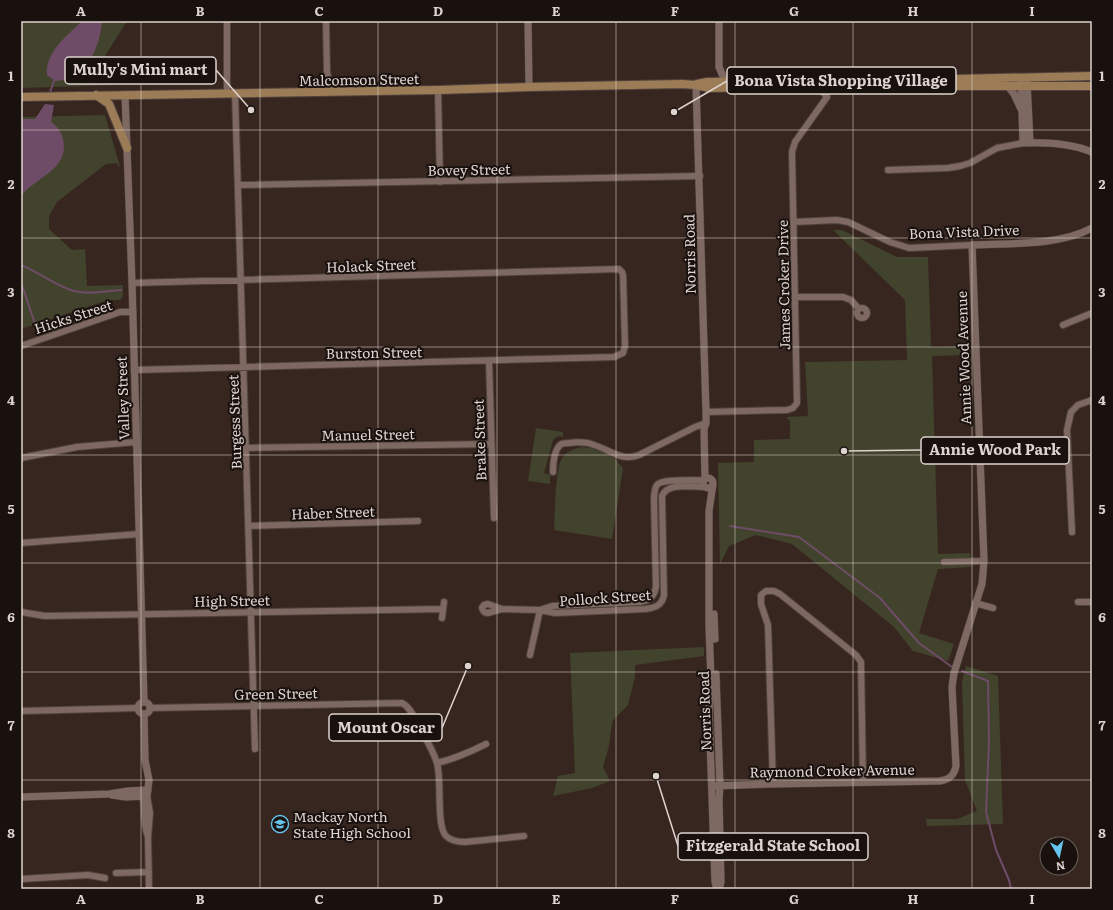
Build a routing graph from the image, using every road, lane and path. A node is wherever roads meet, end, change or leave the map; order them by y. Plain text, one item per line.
1 (226, 21) edge
2 (326, 21) edge
3 (528, 21) edge
4 (719, 21) edge
5 (1092, 76) edge
6 (725, 81) junction
7 (1024, 81) junction
8 (863, 82) junction
9 (944, 83) junction
10 (696, 85) junction
11 (1007, 85) junction
12 (818, 86) junction
13 (1092, 86) edge
14 (529, 87) junction
15 (438, 90) junction
16 (330, 92) junction
17 (231, 94) junction
18 (96, 95) junction
19 (125, 95) junction
20 (21, 97) edge
21 (1022, 113) junction
22 (1026, 143) junction
23 (127, 148) junction
24 (1092, 152) edge
25 (888, 170) dead end
26 (700, 176) junction
27 (440, 182) junction
28 (239, 185) junction
29 (793, 222) junction
30 (1092, 228) edge
31 (972, 245) junction
32 (242, 281) junction
33 (132, 283) junction
34 (795, 297) junction
35 (859, 309) dead end
36 (133, 312) junction
37 (1092, 313) edge
38 (1063, 324) dead end
39 (21, 346) edge
40 (614, 357) joint
41 (489, 361) junction
42 (244, 367) junction
43 (134, 370) junction
44 (1092, 400) edge
45 (706, 412) junction
46 (706, 423) junction
47 (136, 442) junction
48 (491, 444) junction
49 (246, 448) junction
50 (21, 458) edge
51 (553, 472) dead end
52 (705, 483) junction
53 (713, 483) junction
54 (689, 484) junction
55 (655, 491) junction
56 (663, 494) junction
57 (654, 508) junction
58 (661, 508) junction
59 (709, 511) junction
60 (494, 518) dead end
61 (418, 521) dead end
62 (249, 526) junction
63 (1072, 532) dead end
64 (139, 534) junction
65 (662, 537) junction
66 (655, 538) junction
67 (21, 542) edge
68 (984, 561) junction
69 (944, 562) dead end
70 (656, 567) junction
71 (663, 567) junction
72 (656, 586) junction
73 (664, 586) junction
74 (648, 600) junction
75 (444, 602) dead end
76 (628, 602) junction
77 (1078, 602) dead end
78 (1092, 602) edge
79 (609, 603) junction
80 (975, 603) junction
81 (591, 604) junction
82 (651, 608) junction
83 (993, 608) dead end
84 (443, 609) junction
85 (502, 609) dead end
86 (540, 610) junction
87 (629, 610) junction
88 (591, 611) junction
89 (609, 611) junction
90 (21, 612) edge
91 (251, 612) junction
92 (141, 614) junction
93 (442, 618) dead end
94 (530, 655) dead end
95 (144, 702) junction
96 (254, 705) junction
97 (138, 708) junction
98 (150, 708) junction
99 (21, 711) edge
100 (144, 714) junction
101 (713, 719) junction
102 (486, 744) dead end
103 (255, 749) dead end
104 (437, 763) junction
105 (952, 777) joint
106 (863, 782) junction
107 (773, 784) junction
108 (712, 786) junction
109 (720, 786) junction
110 (145, 793) junction
111 (21, 797) edge
112 (524, 836) dead end
113 (149, 872) junction
114 (116, 873) dead end
115 (105, 878) dead end
116 (21, 879) edge
117 (149, 889) edge
118 (718, 889) edge

1 - 17 street, Burgess Street
2 - 16 street
3 - 14 street
4 - 6 street
5 - 7 main road, Malcomson Street
6 - 8 main road, Malcomson Street
6 - 10 main road, Malcomson Street
7 - 9 main road, Malcomson Street
7 - 11 main road, Malcomson Street
7 - 13 main road, Malcomson Street
7 - 21 street
7 - 22 street
8 - 9 main road, Malcomson Street
8 - 12 main road, Malcomson Street
9 - 11 main road, Malcomson Street
10 - 12 main road, Malcomson Street
10 - 14 main road, Malcomson Street
10 - 26 street, Norris Road
11 - 21 street
12 - 29 street, James Croker Drive
14 - 15 main road, Malcomson Street
15 - 16 main road, Malcomson Street
15 - 27 street
16 - 17 main road, Malcomson Street
17 - 19 main road, Malcomson Street
17 - 28 street, Burgess Street
18 - 19 main road, Malcomson Street
18 - 20 main road, Malcomson Street
18 - 23 main road
19 - 23 street, Valley Street
21 - 22 street
22 - 24 street
22 - 25 street
23 - 33 street, Valley Street
26 - 27 street, Bovey Street
26 - 45 street, Norris Road
27 - 28 street, Bovey Street
28 - 32 street, Burgess Street
29 - 31 street, Bona Vista Drive
29 - 34 street, James Croker Drive
30 - 31 street, Bona Vista Drive
31 - 68 street, Annie Wood Avenue
32 - 33 street, Holack Street
32 - 40 street, Holack Street
32 - 42 street, Burgess Street
33 - 36 street, Valley Street
34 - 35 street
34 - 45 street, James Croker Drive
36 - 39 street, Hicks Street
36 - 43 street, Valley Street
37 - 38 street
40 - 41 street, Burston Street
41 - 42 street, Burston Street
41 - 48 street, Brake Street
42 - 43 street, Burston Street
42 - 49 street, Burgess Street
43 - 47 street, Valley Street
44 - 63 street
45 - 46 street, Norris Road
46 - 51 street
46 - 52 street, Norris Road
46 - 53 street, Norris Road
47 - 50 street
47 - 64 street, Valley Street
48 - 49 street, Manuel Street
48 - 60 street, Brake Street
49 - 62 street, Burgess Street
52 - 53 street
52 - 54 street
52 - 59 street, Norris Road
53 - 59 street, Norris Road
54 - 55 street
54 - 56 street
55 - 56 street
55 - 57 street, Pollock Street
56 - 58 street, Pollock Street
57 - 58 street
57 - 66 street, Pollock Street
58 - 65 street, Pollock Street
59 - 101 street, Norris Road
61 - 62 street, Haber Street
62 - 91 street, Burgess Street
64 - 67 street
64 - 92 street, Valley Street
65 - 66 street
65 - 71 street, Pollock Street
66 - 70 street, Pollock Street
68 - 69 street
68 - 80 street, Annie Wood Avenue
70 - 71 street
70 - 72 street, Pollock Street
71 - 73 street, Pollock Street
72 - 73 street
72 - 74 street, Pollock Street
73 - 82 street, Pollock Street
74 - 76 street, Pollock Street
74 - 82 street
75 - 84 street
76 - 79 street, Pollock Street
76 - 87 street
77 - 78 street
79 - 81 street, Pollock Street
79 - 89 street
80 - 83 street
80 - 105 street, Annie Wood Avenue
81 - 86 street, Pollock Street
81 - 88 street
82 - 87 street, Pollock Street
84 - 91 street, High Street
84 - 93 street
85 - 86 street, Pollock Street
86 - 88 street, Pollock Street
86 - 94 street
87 - 89 street, Pollock Street
88 - 89 street, Pollock Street
90 - 92 street, High Street
91 - 92 street, High Street
91 - 96 street, Burgess Street
92 - 95 street, Valley Street
95 - 97 street
95 - 98 street
96 - 98 street, Green Street
96 - 103 street, Burgess Street
96 - 104 street, Green Street
97 - 99 street
97 - 100 street
98 - 100 street
100 - 110 street
101 - 108 street, Norris Road
101 - 109 street, Norris Road
102 - 104 street
104 - 112 street
105 - 106 street, Raymond Croker Avenue
106 - 107 street, Raymond Croker Avenue
106 - 107 street
107 - 109 street, Raymond Croker Avenue
108 - 109 street, Raymond Croker Avenue
108 - 118 street, Norris Road
109 - 118 street, Norris Road
110 - 111 street
110 - 113 street
113 - 114 street
113 - 117 street
115 - 116 street

